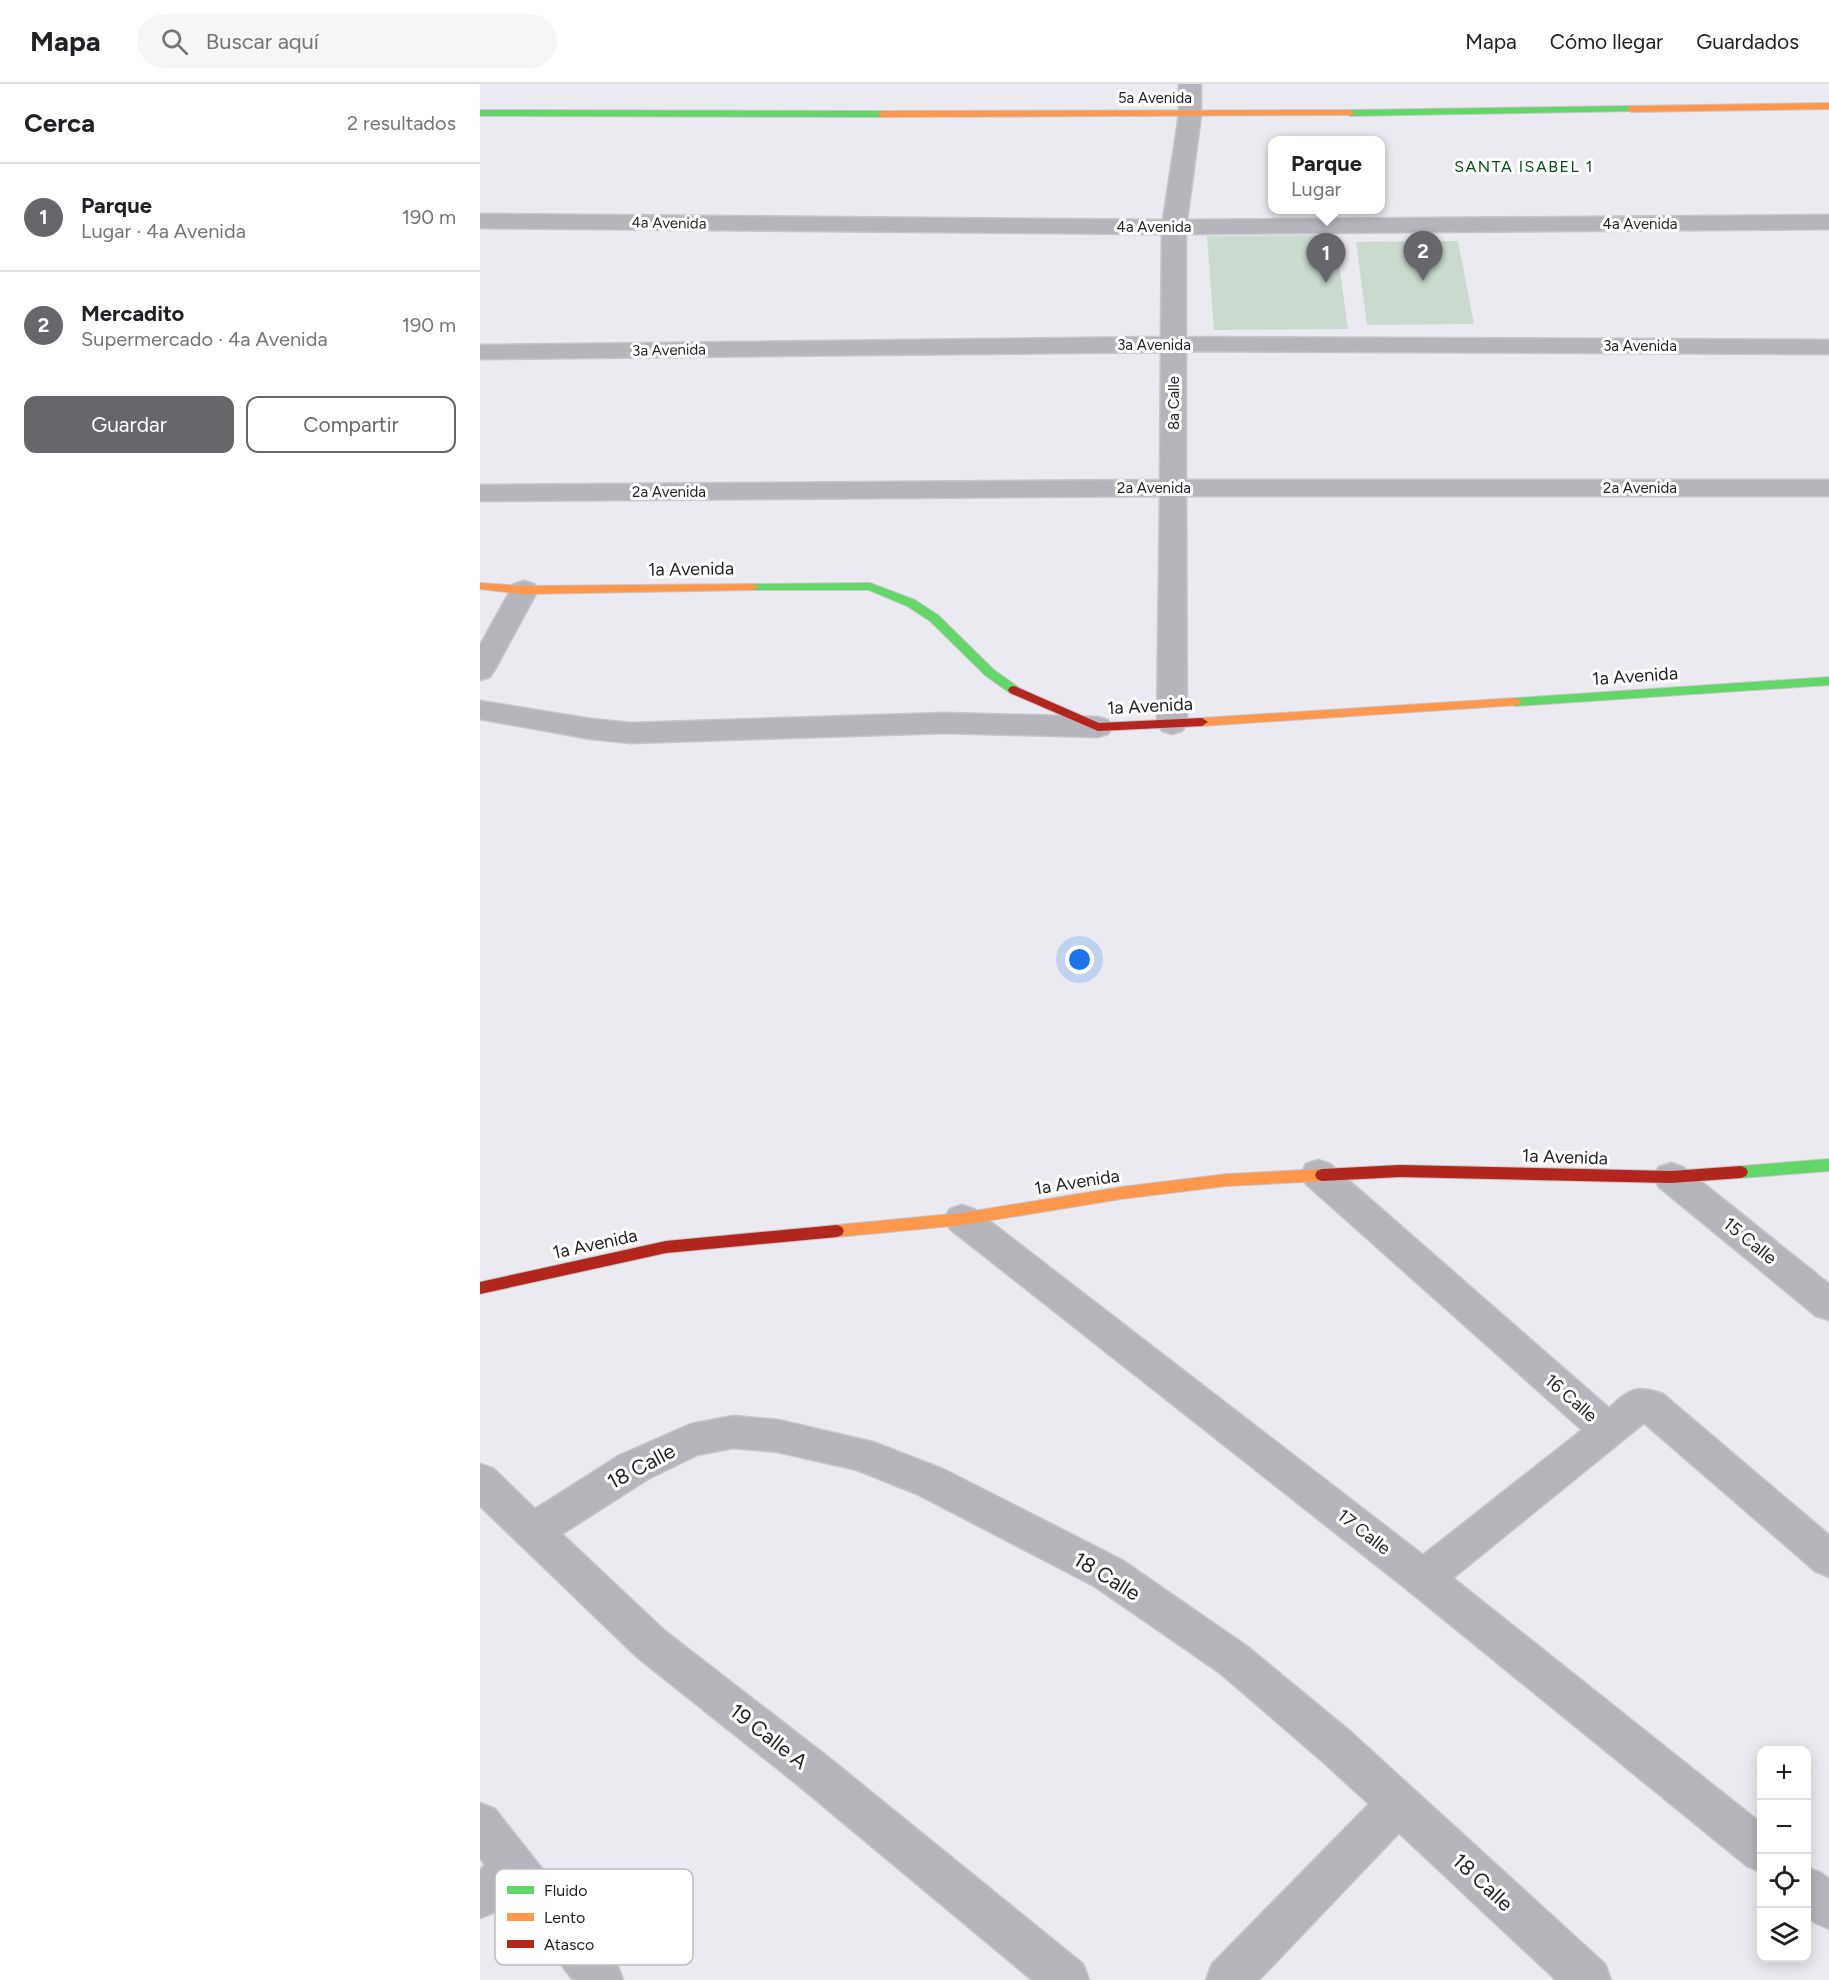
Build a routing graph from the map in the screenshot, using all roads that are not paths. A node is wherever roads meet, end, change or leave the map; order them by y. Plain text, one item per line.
1 (1190, 84) edge
2 (1829, 106) edge
3 (480, 112) edge
4 (1190, 115) junction
5 (480, 221) edge
6 (1829, 222) edge
7 (1174, 227) junction
8 (1174, 344) junction
9 (1829, 347) edge
10 (480, 352) edge
11 (1174, 488) junction
12 (1829, 488) edge
13 (480, 493) edge
14 (480, 586) edge
15 (524, 590) junction
16 (480, 671) edge
17 (1829, 681) edge
18 (480, 710) edge
19 (1172, 724) junction
20 (1098, 727) junction
21 (1829, 1165) edge
22 (1318, 1174) junction
23 (1671, 1177) junction
24 (962, 1219) junction
25 (480, 1288) edge
26 (1829, 1305) edge
27 (1609, 1431) junction
28 (480, 1481) edge
29 (533, 1531) junction
30 (1829, 1559) edge
31 (1423, 1578) junction
32 (1398, 1804) junction
33 (480, 1824) edge
34 (1757, 1848) edge
35 (513, 1869) edge
36 (495, 1885) edge
37 (1811, 1892) edge
38 (480, 1897) edge
39 (1829, 1906) edge
40 (589, 1965) edge
41 (1245, 1975) edge
42 (601, 1980) edge
43 (1067, 1980) edge
44 (1589, 1980) edge

1 - 4 street, 8a Calle
2 - 4 street, 5a Avenida
3 - 4 street, 5a Avenida
4 - 7 street, 8a Calle
5 - 7 street, 4a Avenida
6 - 7 street, 4a Avenida
7 - 8 street, 8a Calle
8 - 9 street, 3a Avenida
8 - 10 street, 3a Avenida
8 - 11 street, 8a Calle
11 - 12 street, 2a Avenida
11 - 13 street, 2a Avenida
11 - 19 street, 8a Calle
14 - 15 street, 1a Avenida
15 - 16 street
15 - 20 street, 1a Avenida
17 - 19 street, 1a Avenida
18 - 20 street
19 - 20 street, 1a Avenida
21 - 23 street, 1a Avenida
22 - 23 street, 1a Avenida
22 - 24 street, 1a Avenida
22 - 27 street, 16 Calle
23 - 26 street, 15 Calle
24 - 25 street, 1a Avenida
24 - 31 street, 17 Calle
27 - 30 street, 16 Calle
27 - 31 street
28 - 29 street, 19 Calle A
29 - 32 street, 18 Calle
29 - 43 street, 19 Calle A
31 - 34 street, 17 Calle
32 - 41 street
32 - 44 street, 18 Calle
33 - 35 street
36 - 38 street
37 - 39 street
40 - 42 street

